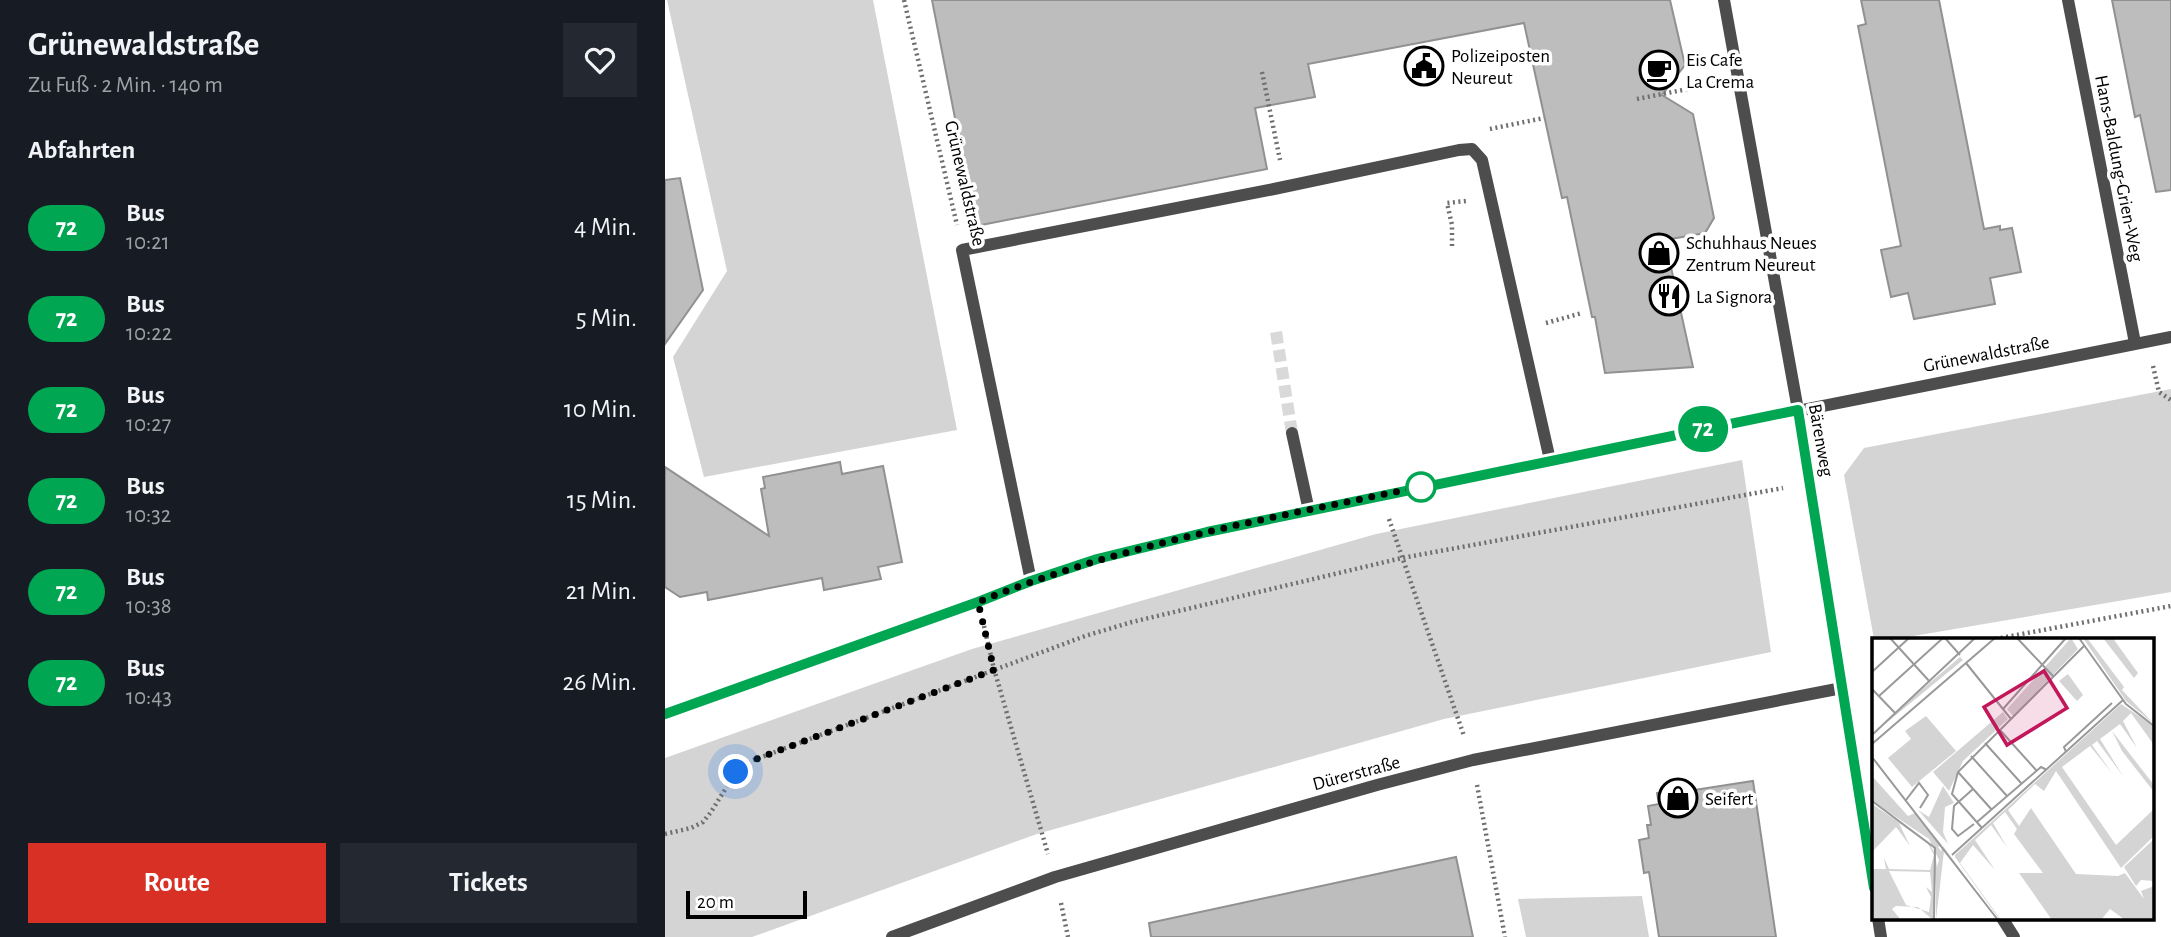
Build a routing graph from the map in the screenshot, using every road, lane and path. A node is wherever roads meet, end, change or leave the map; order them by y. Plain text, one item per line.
1 (904, 0) edge
2 (1724, 0) edge
3 (2068, 0) edge
4 (1262, 72) dead end
5 (1738, 79) junction
6 (1637, 99) dead end
7 (1544, 118) dead end
8 (1472, 149) junction
9 (1286, 187) junction
10 (1448, 210) dead end
11 (1452, 246) dead end
12 (962, 250) junction
13 (1582, 313) dead end
14 (1520, 329) junction
15 (2171, 337) edge
16 (2141, 342) junction
17 (2171, 400) edge
18 (1798, 410) junction
19 (1292, 433) tunnel mouth
20 (1550, 460) junction
21 (1810, 483) junction
22 (1380, 495) junction
23 (1309, 511) junction
24 (1402, 558) junction
25 (1031, 581) junction
26 (978, 602) junction
27 (2171, 606) edge
28 (1995, 638) edge
29 (994, 670) junction
30 (1842, 688) junction
31 (665, 714) edge
32 (1473, 761) junction
33 (665, 834) edge
34 (1872, 875) edge
35 (1055, 877) junction
36 (2003, 920) edge
37 (892, 937) edge
38 (1069, 937) edge
39 (1505, 937) edge
40 (2014, 937) edge

1 - 12 path, Grünewaldstraße
2 - 5 street, Bärenweg
3 - 16 street, Hans-Baldung-Grien-Weg
4 - 9 path
5 - 6 path
5 - 18 street, Bärenweg
7 - 8 path
8 - 9 street
8 - 14 street
9 - 12 street
10 - 11 path
12 - 25 street, Grünewaldstraße
13 - 14 path
14 - 20 street
15 - 16 street, Grünewaldstraße
16 - 17 path
16 - 18 street, Grünewaldstraße
18 - 20 street, Grünewaldstraße
18 - 21 street, Bärenweg
19 - 23 street
20 - 22 street, Grünewaldstraße
21 - 24 path
21 - 30 street, Bärenweg
22 - 23 street, Grünewaldstraße
22 - 24 path
23 - 25 street, Grünewaldstraße
24 - 29 path
24 - 32 path
25 - 26 street, Grünewaldstraße
26 - 29 path
26 - 31 street, Grünewaldstraße
27 - 28 path
29 - 33 path
29 - 35 path
30 - 32 street, Dürerstraße
30 - 34 street, Bärenweg
32 - 35 street, Dürerstraße
32 - 39 path
35 - 37 street, Dürerstraße
35 - 38 path
36 - 40 street

